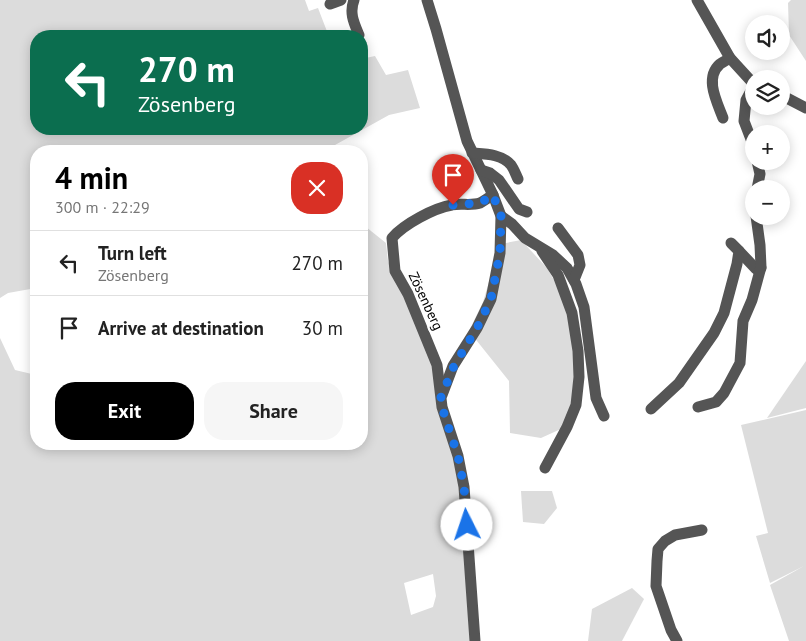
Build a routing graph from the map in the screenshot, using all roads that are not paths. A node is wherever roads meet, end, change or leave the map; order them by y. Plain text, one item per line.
1 (354, 0) edge
2 (427, 0) edge
3 (697, 0) edge
4 (358, 30) edge
5 (730, 58) junction
6 (745, 74) edge
7 (790, 100) edge
8 (806, 108) edge
9 (745, 110) edge
10 (723, 118) dead end
11 (746, 125) edge
12 (472, 153) junction
13 (481, 170) junction
14 (518, 179) dead end
15 (493, 195) junction
16 (527, 212) dead end
17 (501, 216) junction
18 (757, 225) edge
19 (558, 228) dead end
20 (540, 247) junction
21 (761, 268) junction
22 (574, 280) junction
23 (438, 365) junction
24 (454, 366) junction
25 (441, 397) junction
26 (698, 407) dead end
27 (651, 409) dead end
28 (604, 416) dead end
29 (545, 468) dead end
30 (702, 530) dead end
31 (475, 641) edge
32 (676, 641) edge

1 - 4 street
2 - 12 street
3 - 5 street
5 - 6 street
5 - 10 street
7 - 8 street
9 - 11 street
12 - 13 street
12 - 14 street
13 - 15 street
13 - 16 street
15 - 17 street
15 - 23 street, Zösenberg
17 - 20 street
17 - 24 street
18 - 21 street
19 - 22 street
20 - 22 street
20 - 29 street
21 - 26 street
21 - 27 street
22 - 28 street
23 - 24 street
23 - 25 street, Zösenberg
24 - 25 street
25 - 31 street, Zösenberg
30 - 32 street

